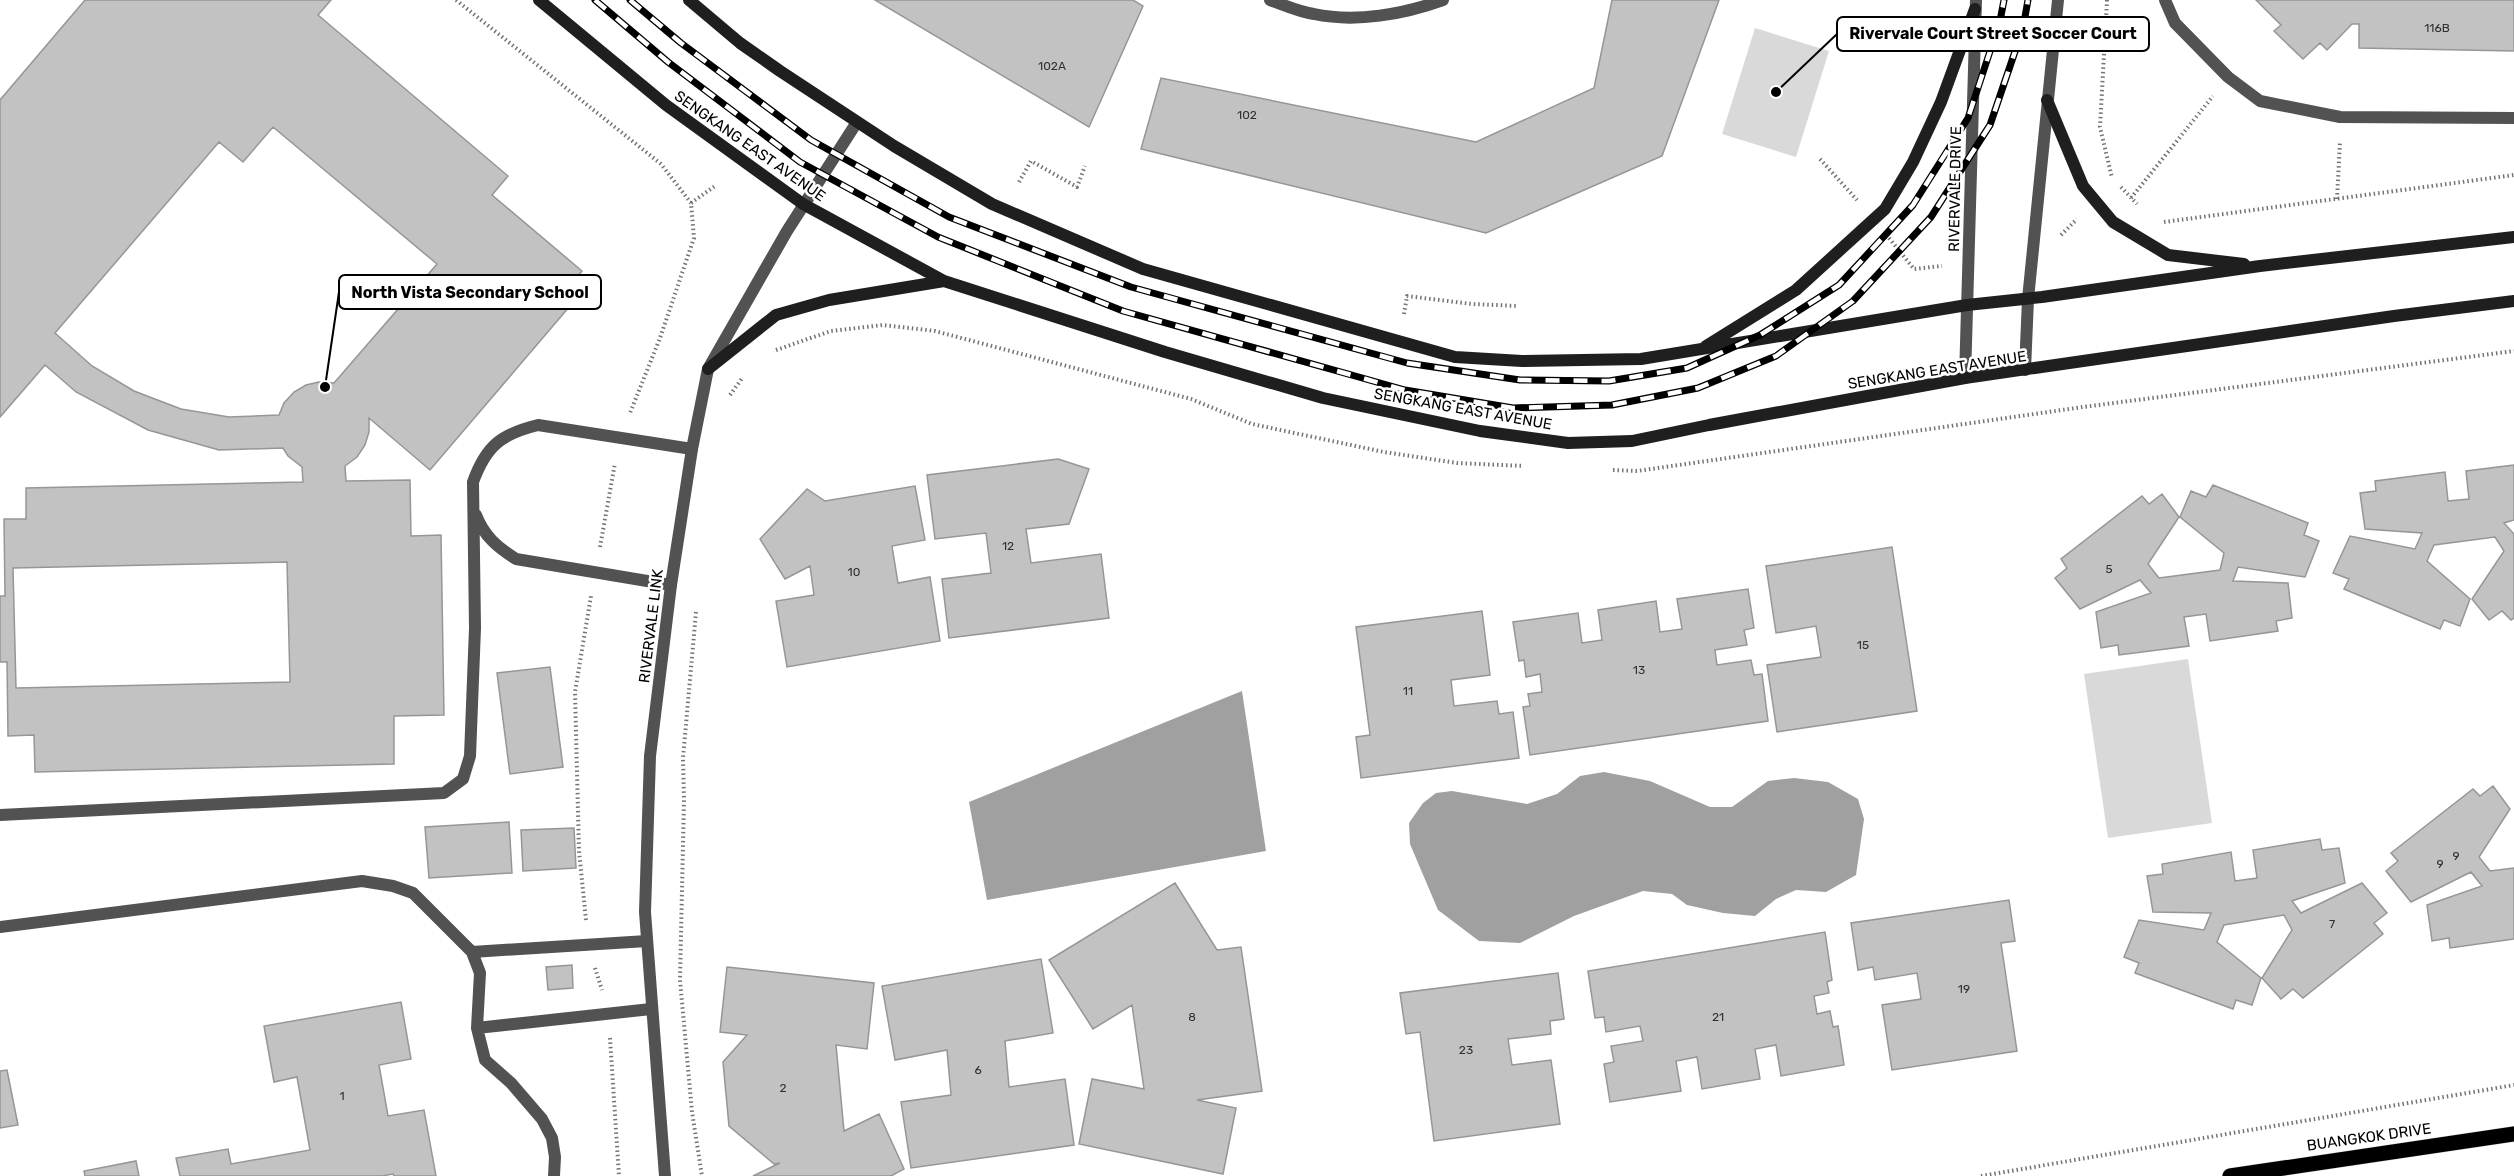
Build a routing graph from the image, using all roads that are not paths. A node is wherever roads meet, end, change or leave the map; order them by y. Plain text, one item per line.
1 (539, 0) edge
2 (689, 0) edge
3 (1270, 0) edge
4 (1443, 0) edge
5 (2058, 0) edge
6 (2165, 0) edge
7 (1975, 4) edge
8 (2047, 100) junction
9 (2514, 118) edge
10 (857, 122) junction
11 (803, 204) junction
12 (2514, 237) edge
13 (2260, 266) junction
14 (944, 281) junction
15 (2028, 299) junction
16 (2514, 301) edge
17 (1967, 305) junction
18 (1700, 350) junction
19 (708, 369) junction
20 (2025, 370) junction
21 (1965, 378) junction
22 (692, 449) junction
23 (473, 506) junction
24 (671, 585) junction
25 (0, 814) edge
26 (0, 927) edge
27 (647, 941) junction
28 (472, 952) junction
29 (651, 1009) junction
30 (477, 1028) junction
31 (2514, 1134) edge
32 (554, 1176) edge
33 (665, 1176) edge
34 (2230, 1176) edge

1 - 11 main road, SENGKANG EAST AVENUE
2 - 10 main road
3 - 4 street
5 - 8 street
6 - 9 street
7 - 17 street, RIVERVALE DRIVE
7 - 18 main road
8 - 13 main road
8 - 15 street
10 - 11 street, RIVERVALE LINK
10 - 18 main road
11 - 14 main road, SENGKANG EAST AVENUE
11 - 19 street, RIVERVALE LINK
12 - 13 main road
13 - 15 main road
14 - 19 main road
14 - 21 main road, SENGKANG EAST AVENUE
15 - 17 main road
15 - 20 street
16 - 20 main road, SENGKANG EAST AVENUE
17 - 18 main road
17 - 21 street, RIVERVALE DRIVE
19 - 22 street, RIVERVALE LINK
20 - 21 main road, SENGKANG EAST AVENUE
22 - 23 street
22 - 24 street, RIVERVALE LINK
23 - 24 street
23 - 25 street
24 - 27 street, RIVERVALE LINK
26 - 28 street
27 - 28 street
27 - 29 street, RIVERVALE LINK
28 - 30 street
29 - 30 street
29 - 33 street, RIVERVALE LINK
30 - 32 street
31 - 34 main road, BUANGKOK DRIVE

